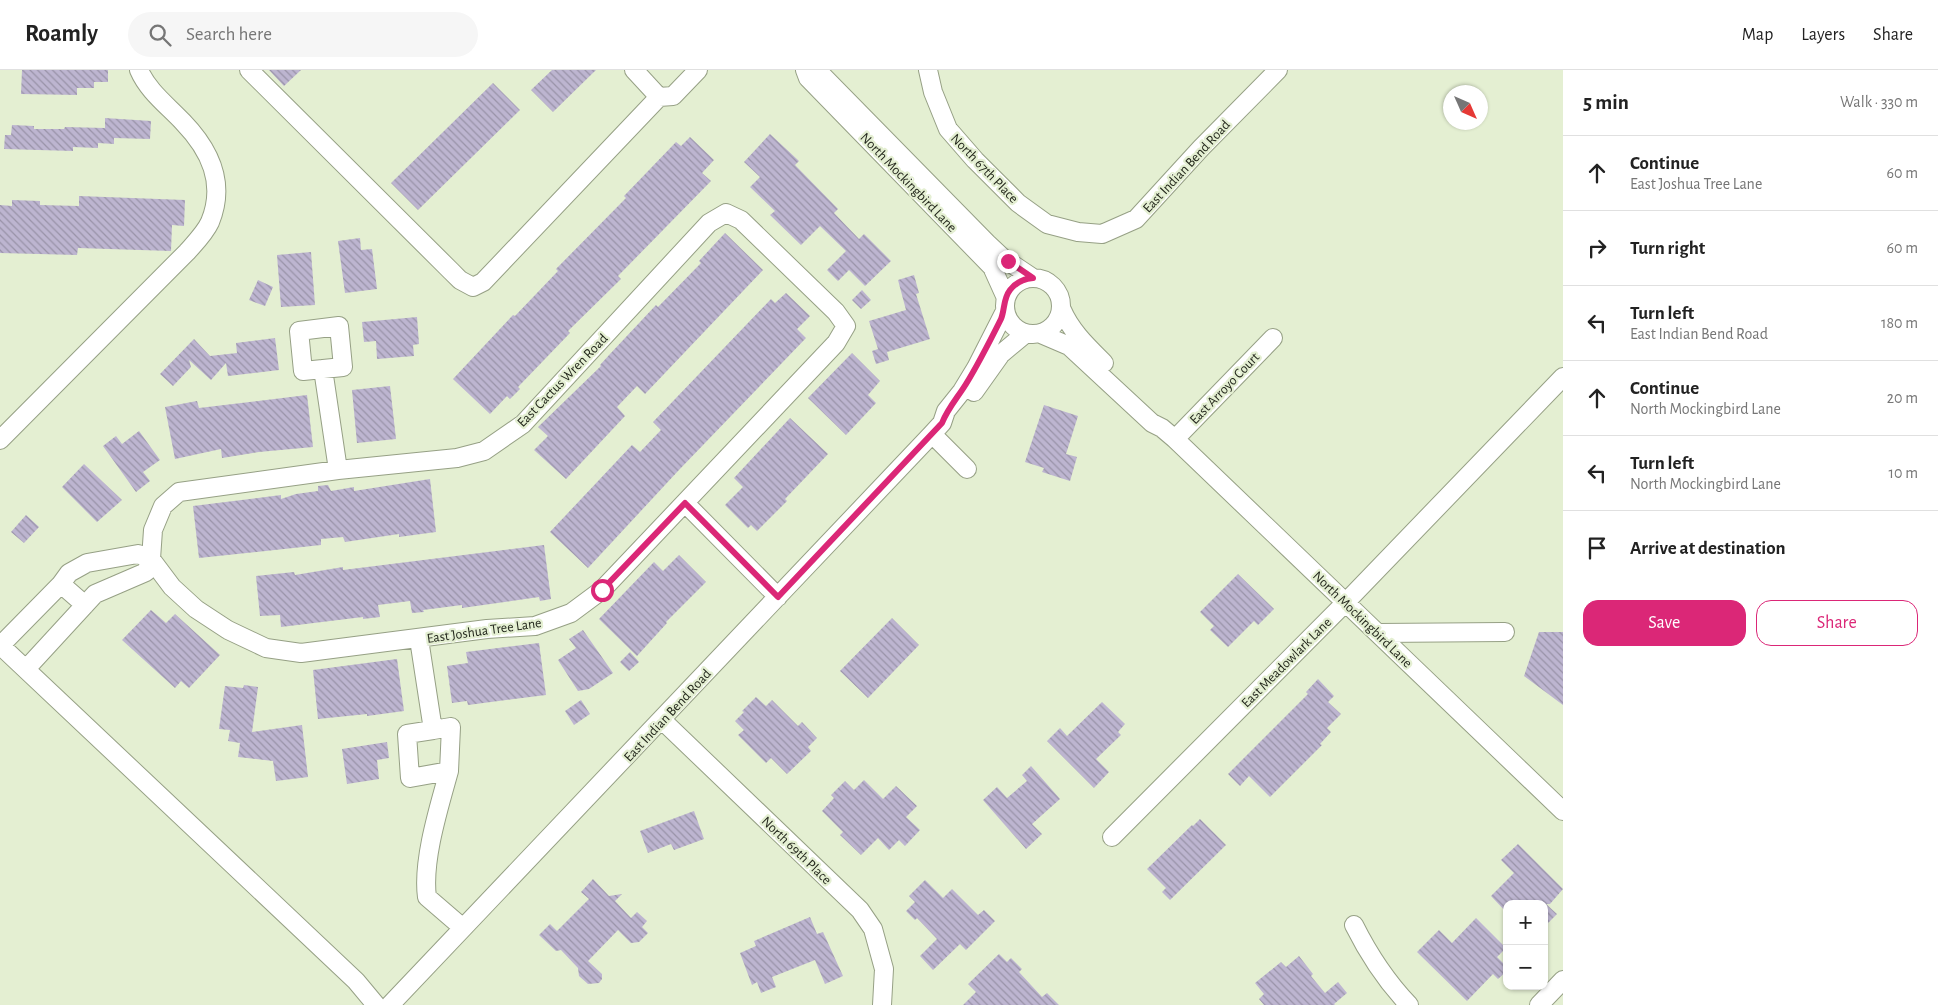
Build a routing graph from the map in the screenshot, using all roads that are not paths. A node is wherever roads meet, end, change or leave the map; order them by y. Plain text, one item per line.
1 (139, 70) edge
2 (249, 70) edge
3 (634, 70) edge
4 (698, 70) edge
5 (805, 70) edge
6 (817, 70) edge
7 (928, 70) edge
8 (1278, 70) edge
9 (660, 97) junction
10 (1078, 232) joint
11 (1033, 278) junction
12 (1005, 304) junction
13 (1062, 310) junction
14 (846, 326) joint
15 (1033, 334) junction
16 (1273, 338) dead end
17 (323, 369) dead end
18 (1563, 377) edge
19 (937, 428) junction
20 (1169, 433) junction
21 (0, 440) edge
22 (967, 469) dead end
23 (338, 470) junction
24 (685, 503) junction
25 (151, 559) junction
26 (61, 584) junction
27 (778, 597) junction
28 (1346, 602) junction
29 (85, 605) junction
30 (1505, 632) dead end
31 (1378, 633) junction
32 (419, 639) junction
33 (0, 645) edge
34 (26, 669) junction
35 (662, 720) junction
36 (432, 730) junction
37 (449, 771) junction
38 (1563, 811) edge
39 (1112, 837) dead end
40 (1354, 925) dead end
41 (464, 928) junction
42 (1563, 980) edge
43 (376, 1005) edge
44 (390, 1005) edge
45 (882, 1005) edge
46 (1409, 1005) edge
47 (1539, 1005) edge

1 - 21 street
2 - 9 street
3 - 9 street
4 - 9 street
5 - 12 street, North Mockingbird Lane
6 - 11 street, North Mockingbird Lane
7 - 10 street, North 67th Place
8 - 10 street, East Indian Bend Road
11 - 12 street
11 - 13 street, North Mockingbird Lane
12 - 15 street, North Mockingbird Lane
12 - 19 street, East Indian Bend Road
13 - 15 street
13 - 20 street, North Mockingbird Lane
14 - 23 street, East Cactus Wren Road
14 - 24 street, East Joshua Tree Lane
15 - 19 street, East Indian Bend Road
15 - 20 street, North Mockingbird Lane
16 - 20 street, East Arroyo Court
17 - 23 street
18 - 28 street, East Meadowlark Lane
19 - 22 street
19 - 27 street, East Indian Bend Road
20 - 28 street, North Mockingbird Lane
23 - 25 street, East Cactus Wren Road
24 - 27 street
24 - 32 street, East Joshua Tree Lane
25 - 26 street
25 - 29 street
25 - 32 street, East Joshua Tree Lane
26 - 29 street
26 - 33 street
27 - 35 street, East Indian Bend Road
28 - 31 street, North Mockingbird Lane
28 - 39 street, East Meadowlark Lane
29 - 34 street
30 - 31 street
31 - 38 street, North Mockingbird Lane
32 - 36 street
33 - 34 street
34 - 43 street
35 - 41 street, East Indian Bend Road
35 - 45 street, North 69th Place
36 - 37 street
36 - 37 street
37 - 41 street
40 - 46 street
41 - 44 street, East Indian Bend Road
42 - 47 street

